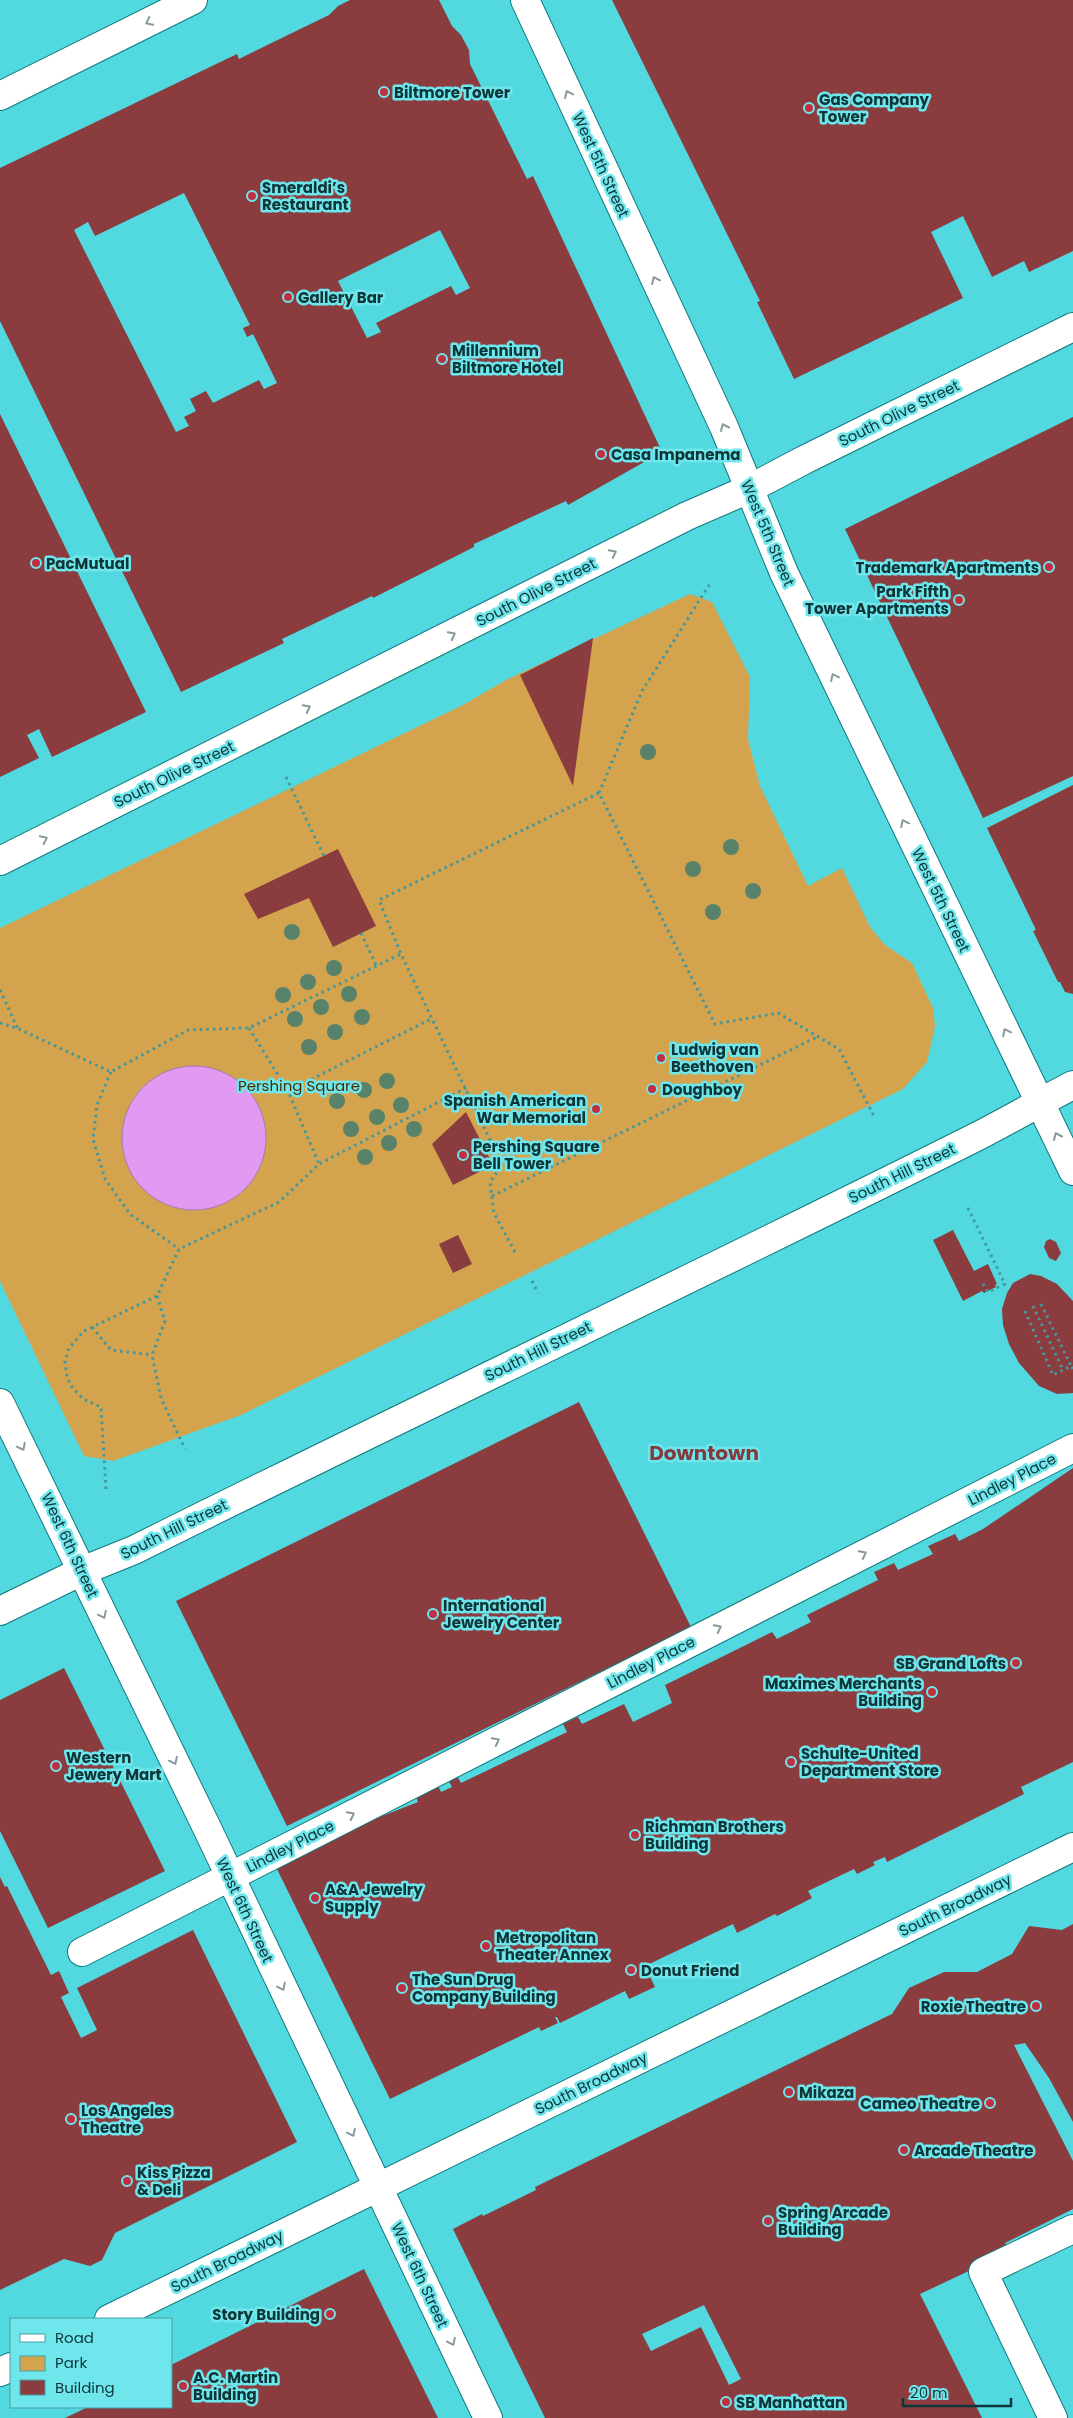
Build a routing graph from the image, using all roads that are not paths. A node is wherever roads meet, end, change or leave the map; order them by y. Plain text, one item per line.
1 (193, 0) edge
2 (525, 0) edge
3 (0, 96) edge
4 (1073, 327) edge
5 (749, 489) junction
6 (0, 861) edge
7 (1073, 1085) edge
8 (1041, 1102) junction
9 (1073, 1171) edge
10 (0, 1403) edge
11 (1073, 1448) edge
12 (82, 1571) junction
13 (0, 1611) edge
14 (1073, 1847) edge
15 (229, 1876) junction
16 (82, 1952) dead end
17 (378, 2187) junction
18 (1073, 2230) edge
19 (111, 2318) edge
20 (488, 2418) edge
21 (1053, 2418) edge

1 -> 3 main road
5 -> 2 main road, West 5th Street
4 - 5 main road, South Olive Street
6 -> 5 main road, South Olive Street
8 -> 5 main road, West 5th Street
7 - 8 main road, South Hill Street
9 -> 8 main road, West 5th Street
8 - 12 main road, South Hill Street
10 -> 12 main road, West 6th Street
15 -> 11 main road, Lindley Place
12 - 13 main road, South Hill Street
12 -> 15 main road, West 6th Street
14 - 17 main road, South Broadway
15 - 16 main road, Lindley Place
15 -> 17 main road, West 6th Street
17 - 19 main road, South Broadway
17 -> 20 main road, West 6th Street
18 - 21 main road

